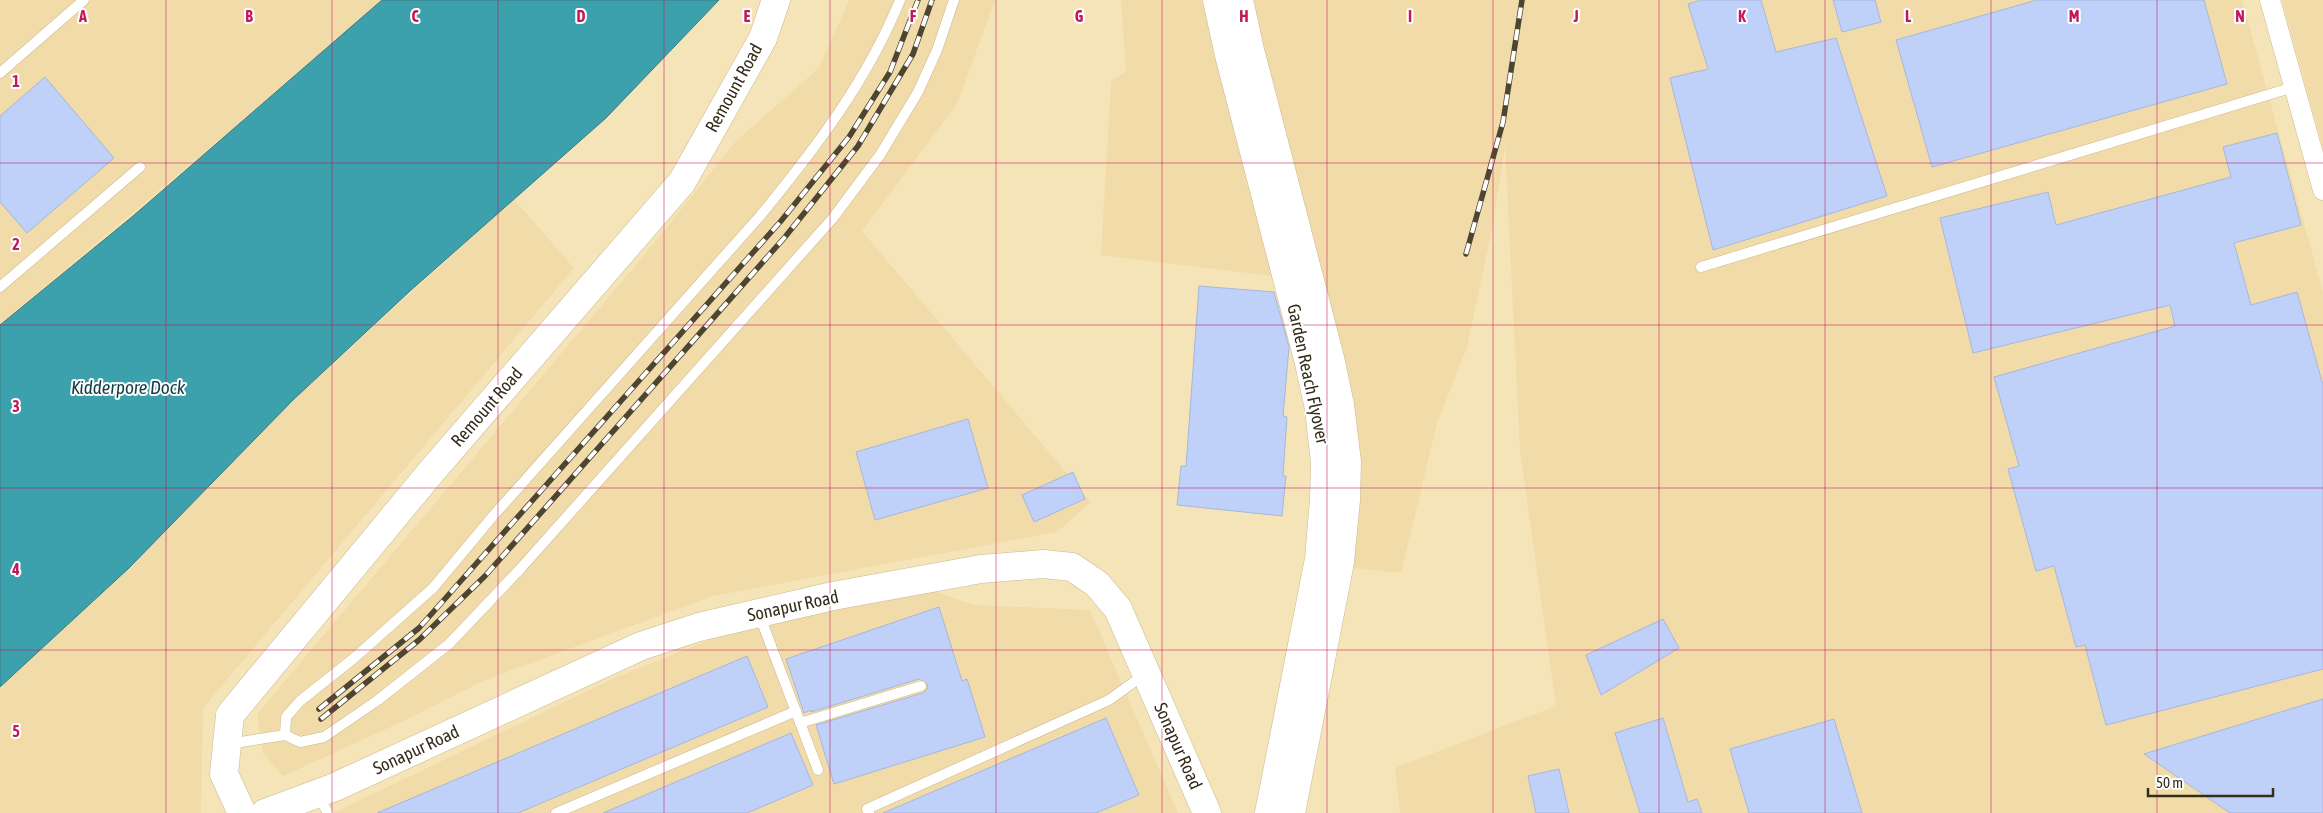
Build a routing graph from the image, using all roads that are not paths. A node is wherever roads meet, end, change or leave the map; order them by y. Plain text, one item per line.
1 (84, 0) edge
2 (776, 0) edge
3 (900, 0) edge
4 (954, 0) edge
5 (1217, 0) edge
6 (1239, 0) edge
7 (2270, 0) edge
8 (0, 73) edge
9 (2294, 87) junction
10 (140, 167) dead end
11 (2323, 190) edge
12 (1701, 266) dead end
13 (0, 287) edge
14 (759, 613) junction
15 (1146, 673) junction
16 (921, 686) dead end
17 (796, 711) junction
18 (800, 723) junction
19 (285, 735) junction
20 (227, 744) junction
21 (818, 770) dead end
22 (322, 803) edge
23 (864, 812) edge
24 (242, 813) edge
25 (265, 813) edge
26 (556, 813) edge
27 (1207, 813) edge
28 (1269, 813) edge
29 (1291, 813) edge

1 - 8 lane
2 - 20 street, Remount Road
3 - 19 lane
4 - 19 lane
5 - 28 street, Garden Reach Flyover
6 - 29 street, Garden Reach Flyover
7 - 9 street
9 - 11 street
9 - 12 lane
10 - 13 lane
14 - 15 street, Sonapur Road
14 - 17 lane
14 - 22 street, Sonapur Road
15 - 23 lane
15 - 27 street, Sonapur Road
16 - 18 lane
17 - 18 lane
17 - 26 lane
18 - 21 lane
19 - 20 lane
20 - 24 street, Remount Road
22 - 25 street, Sonapur Road

